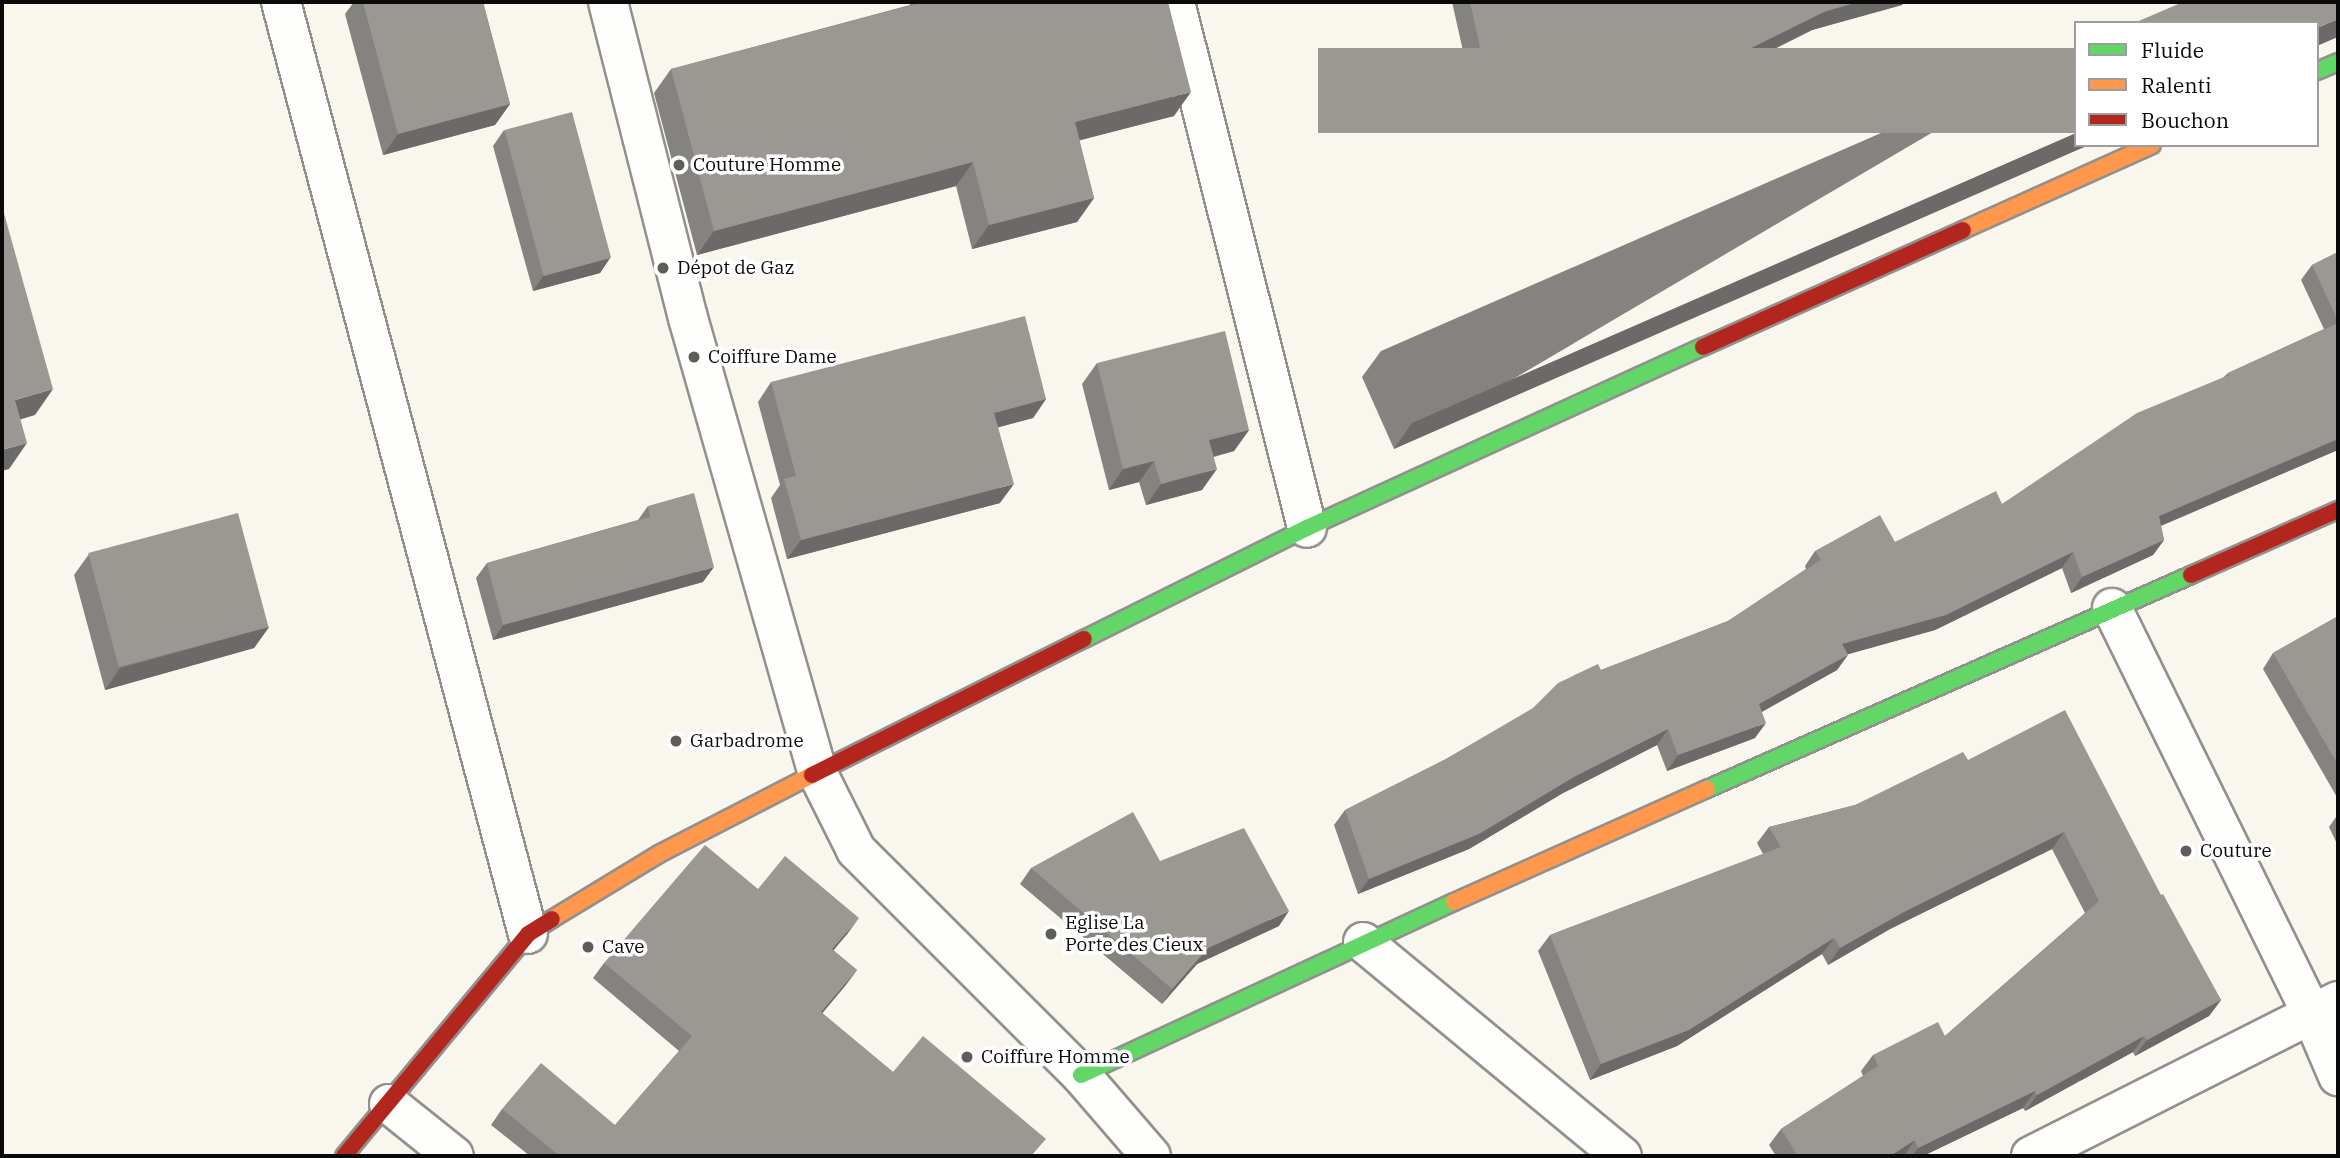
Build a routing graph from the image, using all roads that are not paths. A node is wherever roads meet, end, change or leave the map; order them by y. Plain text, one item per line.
1 (281, 2) edge
2 (608, 2) edge
3 (1175, 2) edge
4 (2338, 62) edge
5 (2319, 70) edge
6 (2148, 147) edge
7 (2338, 510) edge
8 (1307, 528) junction
9 (2112, 608) junction
10 (817, 772) junction
11 (528, 934) junction
12 (1363, 942) junction
13 (2325, 1007) edge
14 (1081, 1075) junction
15 (2338, 1076) edge
16 (389, 1104) junction
17 (344, 1156) edge
18 (454, 1156) edge
19 (1151, 1156) edge
20 (1622, 1156) edge
21 (2031, 1156) edge

1 - 11 street
2 - 10 street
3 - 8 street
4 - 5 street
6 - 8 street
7 - 9 street
8 - 10 street
9 - 12 street
9 - 13 street
10 - 11 street
10 - 14 street
11 - 16 street
12 - 14 street
12 - 20 street
13 - 15 street
13 - 21 street
14 - 19 street
16 - 17 street
16 - 18 street

